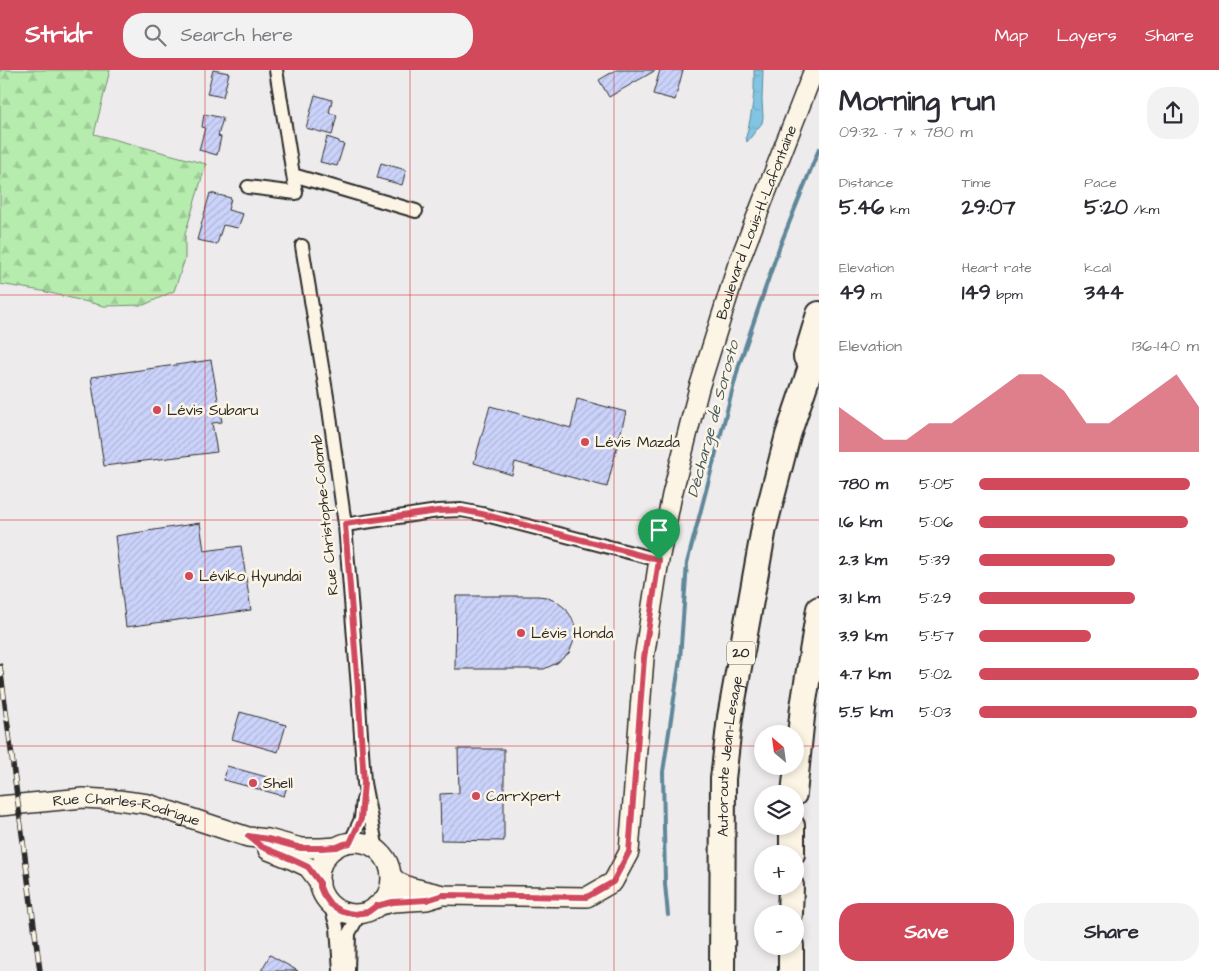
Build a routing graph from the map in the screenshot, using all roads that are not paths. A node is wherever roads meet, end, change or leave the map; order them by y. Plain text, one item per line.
1 (276, 70) edge
2 (814, 70) edge
3 (293, 175) junction
4 (248, 187) dead end
5 (416, 211) dead end
6 (302, 246) dead end
7 (819, 314) edge
8 (819, 343) edge
9 (788, 435) junction
10 (345, 524) junction
11 (659, 560) junction
12 (819, 608) edge
13 (364, 783) junction
14 (795, 785) edge
15 (0, 806) edge
16 (248, 836) junction
17 (344, 845) junction
18 (377, 850) junction
19 (390, 876) junction
20 (320, 883) junction
21 (443, 895) junction
22 (330, 904) junction
23 (368, 910) junction
24 (791, 955) edge
25 (340, 971) edge
26 (348, 971) edge
27 (722, 971) edge
28 (791, 971) edge

1 - 3 street
2 - 11 street, Boulevard Louis-H.-Lafontaine
3 - 4 street
3 - 5 street
6 - 10 street, Rue Christophe-Colomb
7 - 9 highway
8 - 9 highway, Autoroute Jean-Lesage / 20
9 - 27 highway, Autoroute Jean-Lesage / 20
10 - 11 street
10 - 13 street, Rue Christophe-Colomb
11 - 21 street, Boulevard Louis-H.-Lafontaine
12 - 14 highway
13 - 17 street, Rue Christophe-Colomb
13 - 18 street, Rue Christophe-Colomb
15 - 16 street, Rue Charles-Rodrigue
16 - 17 street, Rue Charles-Rodrigue
16 - 20 street, Rue Charles-Rodrigue
17 - 18 street
17 - 20 street
18 - 19 street
19 - 21 street, Boulevard Louis-H.-Lafontaine
19 - 23 street
20 - 22 street
21 - 23 street, Boulevard Louis-H.-Lafontaine
22 - 23 street
22 - 25 street
23 - 26 street
24 - 28 highway

